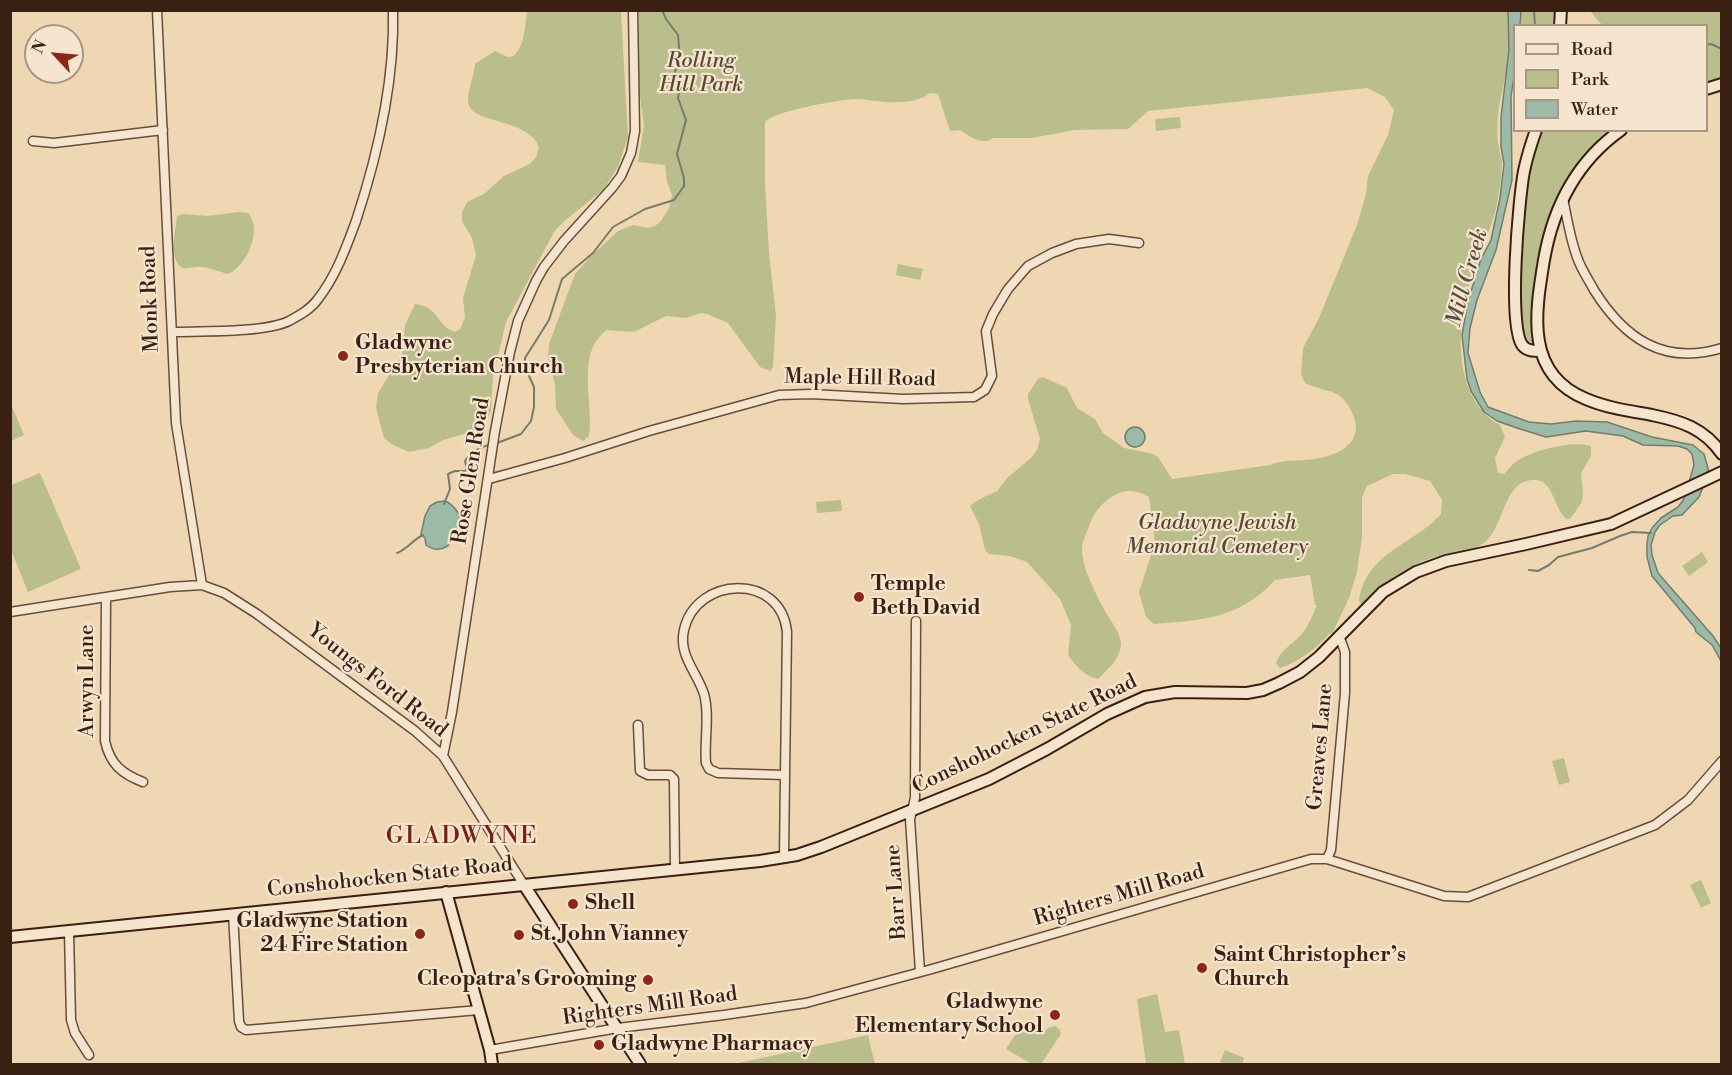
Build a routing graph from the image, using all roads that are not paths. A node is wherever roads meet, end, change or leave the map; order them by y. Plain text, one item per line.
1 (157, 10) edge
2 (393, 10) edge
3 (633, 10) edge
4 (163, 130) junction
5 (1535, 132) edge
6 (1618, 132) edge
7 (33, 141) dead end
8 (1563, 198) junction
9 (1139, 243) dead end
10 (172, 332) junction
11 (1722, 348) edge
12 (1540, 351) junction
13 (1722, 454) edge
14 (1722, 472) edge
15 (489, 479) junction
16 (202, 585) junction
17 (106, 597) junction
18 (10, 612) edge
19 (916, 621) dead end
20 (1340, 638) junction
21 (638, 725) dead end
22 (443, 756) junction
23 (1722, 761) edge
24 (785, 775) junction
25 (143, 782) dead end
26 (912, 810) junction
27 (784, 858) junction
28 (1327, 859) junction
29 (675, 870) junction
30 (524, 885) junction
31 (446, 892) junction
32 (233, 914) junction
33 (69, 931) junction
34 (10, 937) edge
35 (920, 972) junction
36 (479, 1010) junction
37 (618, 1028) junction
38 (490, 1050) junction
39 (89, 1055) dead end
40 (492, 1065) edge
41 (640, 1065) edge

1 - 4 street, Monk Road
2 - 10 street
3 - 15 street, Rose Glen Road
4 - 7 street
4 - 10 street, Monk Road
5 - 12 main road
6 - 8 main road
8 - 11 street
8 - 12 main road
9 - 15 street, Maple Hill Road
10 - 16 street, Monk Road
12 - 13 main road
14 - 20 main road, Conshohocken State Road
15 - 22 street, Rose Glen Road
16 - 17 street, Youngs Ford Road
16 - 22 street, Youngs Ford Road
17 - 18 street, Youngs Ford Road
17 - 25 street, Arwyn Lane
19 - 26 street, Barr Lane
20 - 26 main road, Conshohocken State Road
20 - 28 street, Greaves Lane
21 - 29 street
22 - 30 street, Youngs Ford Road
23 - 28 street, Righters Mill Road
24 - 24 street
24 - 27 street
26 - 27 main road, Conshohocken State Road
26 - 35 street, Barr Lane
27 - 29 main road, Conshohocken State Road
28 - 35 street, Righters Mill Road
29 - 30 main road, Conshohocken State Road
30 - 31 main road, Conshohocken State Road
30 - 37 main road, Youngs Ford Road
31 - 32 main road, Conshohocken State Road
31 - 36 main road
32 - 33 main road, Conshohocken State Road
32 - 36 street
33 - 34 main road, Conshohocken State Road
33 - 39 street
35 - 37 street, Righters Mill Road
36 - 38 main road
37 - 38 street, Righters Mill Road
37 - 41 main road, Youngs Ford Road
38 - 40 main road

